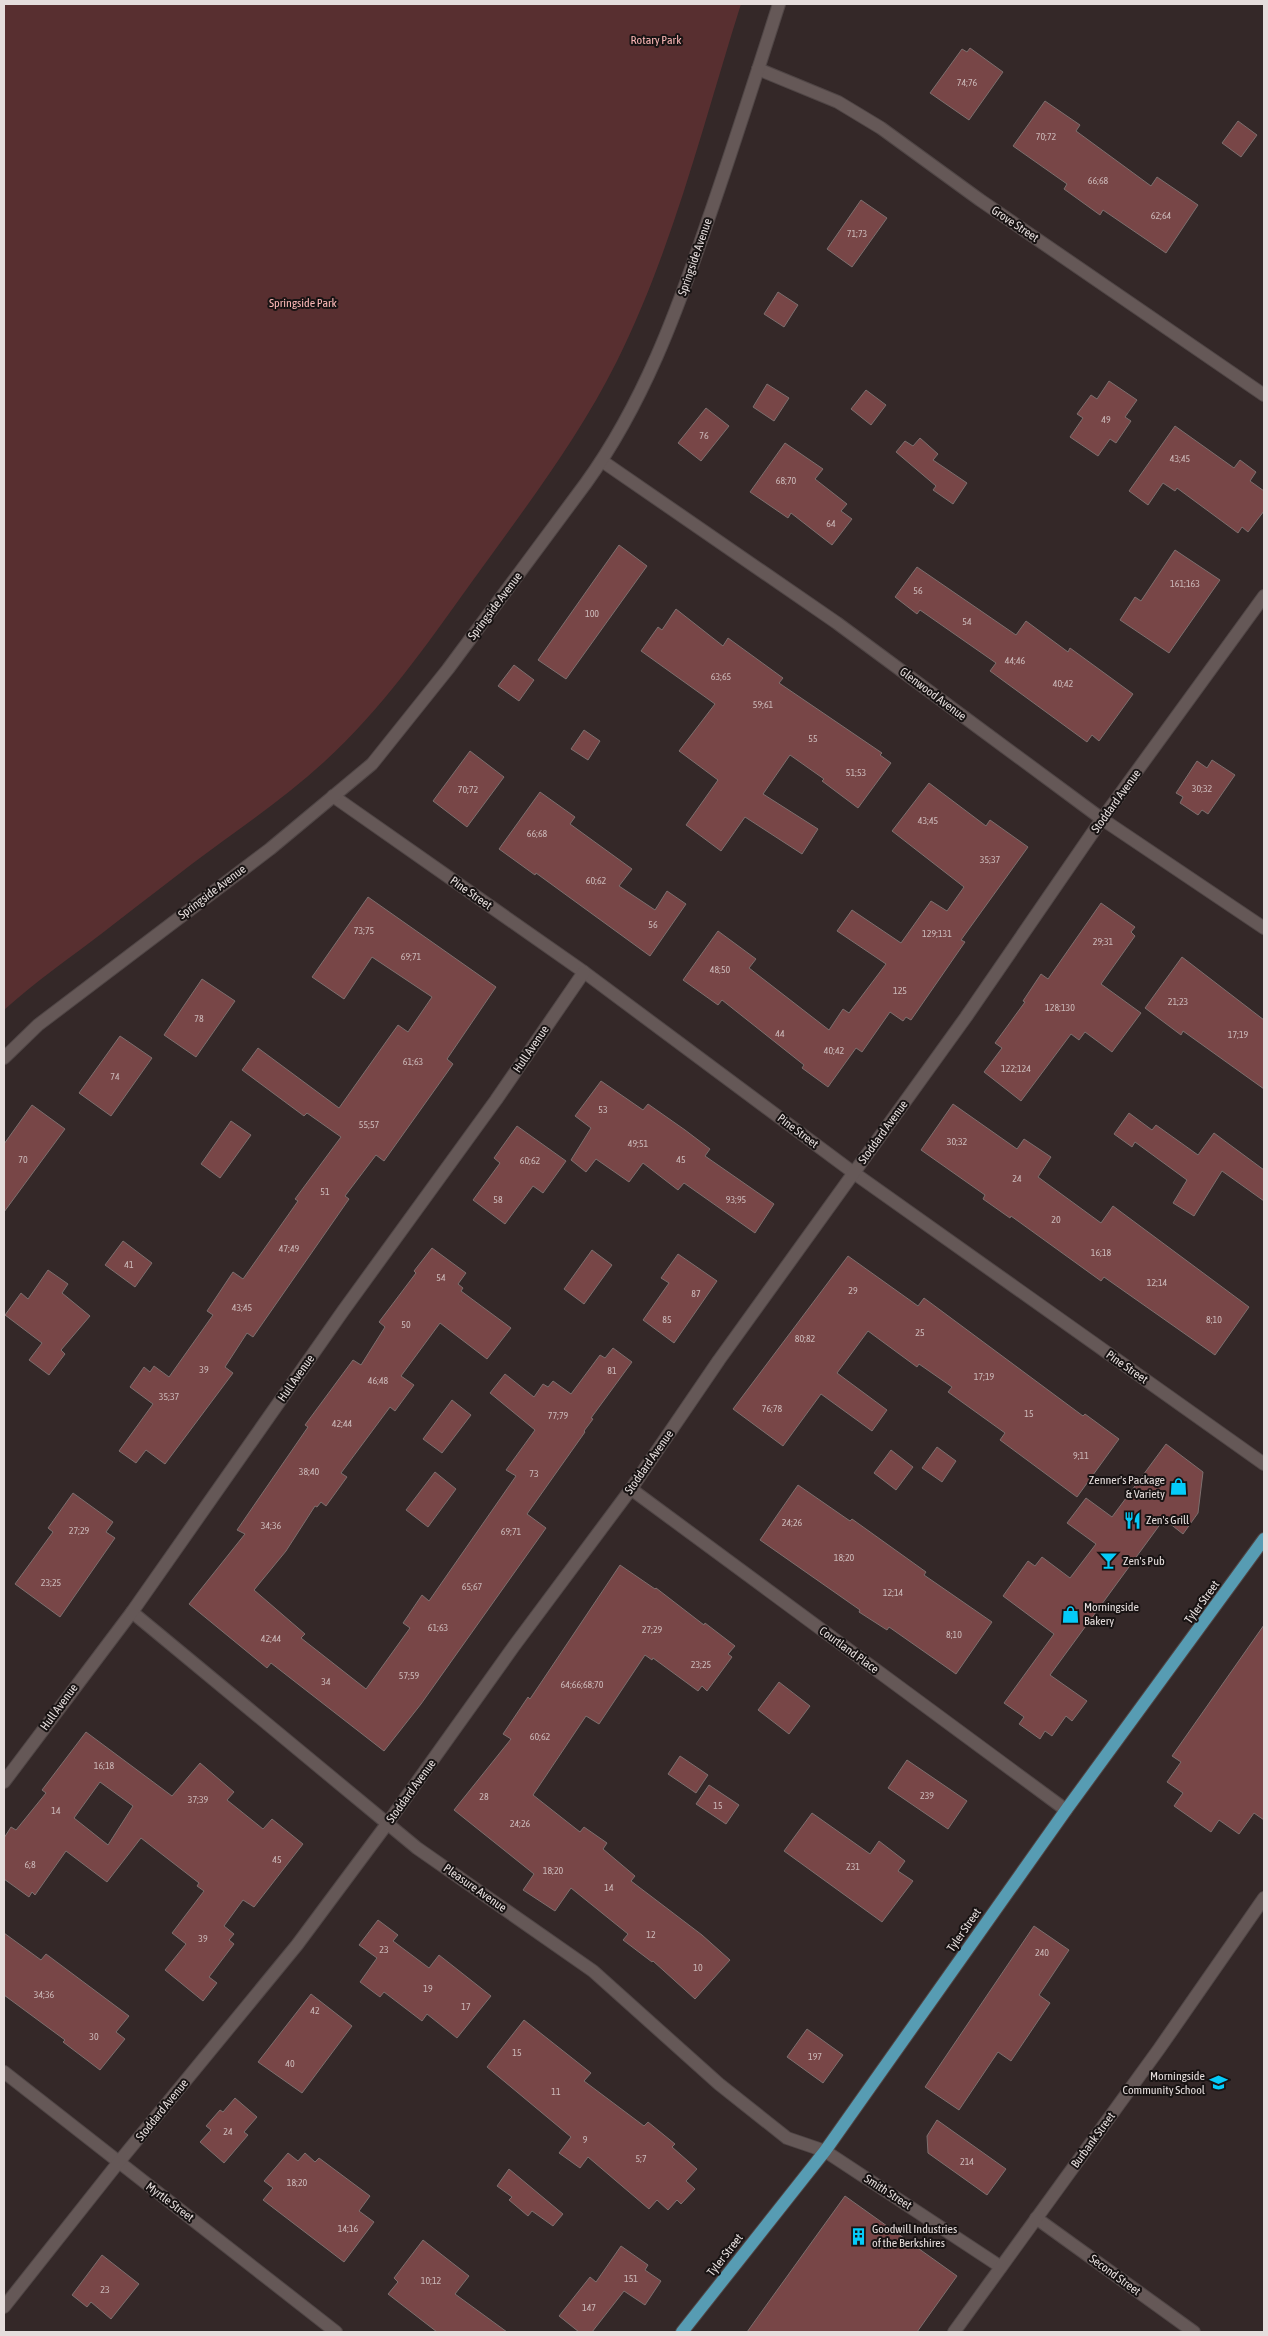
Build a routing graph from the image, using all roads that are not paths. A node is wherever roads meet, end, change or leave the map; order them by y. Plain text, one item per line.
1 (779, 4) edge
2 (758, 68) junction
3 (1264, 395) edge
4 (602, 460) junction
5 (1264, 596) edge
6 (333, 796) junction
7 (1102, 819) junction
8 (1264, 928) edge
9 (584, 972) junction
10 (4, 1058) edge
11 (854, 1172) junction
12 (1264, 1464) edge
13 (631, 1489) junction
14 (1264, 1539) edge
15 (132, 1612) junction
16 (4, 1782) edge
17 (1066, 1810) junction
18 (387, 1824) junction
19 (1264, 1898) edge
20 (4, 2072) edge
21 (824, 2151) junction
22 (118, 2163) junction
23 (1036, 2218) junction
24 (1001, 2266) junction
25 (4, 2308) edge
26 (336, 2332) edge
27 (682, 2332) edge
28 (954, 2332) edge
29 (1194, 2332) edge

1 - 2 street, Springside Avenue
2 - 3 street, Grove Street
2 - 4 street, Springside Avenue
4 - 6 street, Springside Avenue
4 - 7 street, Glenwood Avenue
5 - 7 street, Stoddard Avenue
6 - 9 street, Pine Street
6 - 10 street, Springside Avenue
7 - 8 street, Glenwood Avenue
7 - 11 street, Stoddard Avenue
9 - 11 street, Pine Street
9 - 15 street, Hull Avenue
11 - 12 street, Pine Street
11 - 13 street, Stoddard Avenue
13 - 17 street, Courtland Place
13 - 18 street, Stoddard Avenue
14 - 17 main road, Tyler Street
15 - 16 street, Hull Avenue
15 - 18 street, Pleasure Avenue
17 - 21 main road, Tyler Street
18 - 21 street, Pleasure Avenue
18 - 22 street, Stoddard Avenue
19 - 23 street, Burbank Street
20 - 22 street, Myrtle Street
21 - 24 street, Smith Street
21 - 27 main road, Tyler Street
22 - 25 street, Stoddard Avenue
22 - 26 street, Myrtle Street
23 - 24 street, Burbank Street
23 - 29 street, Second Street
24 - 28 street, Burbank Street

